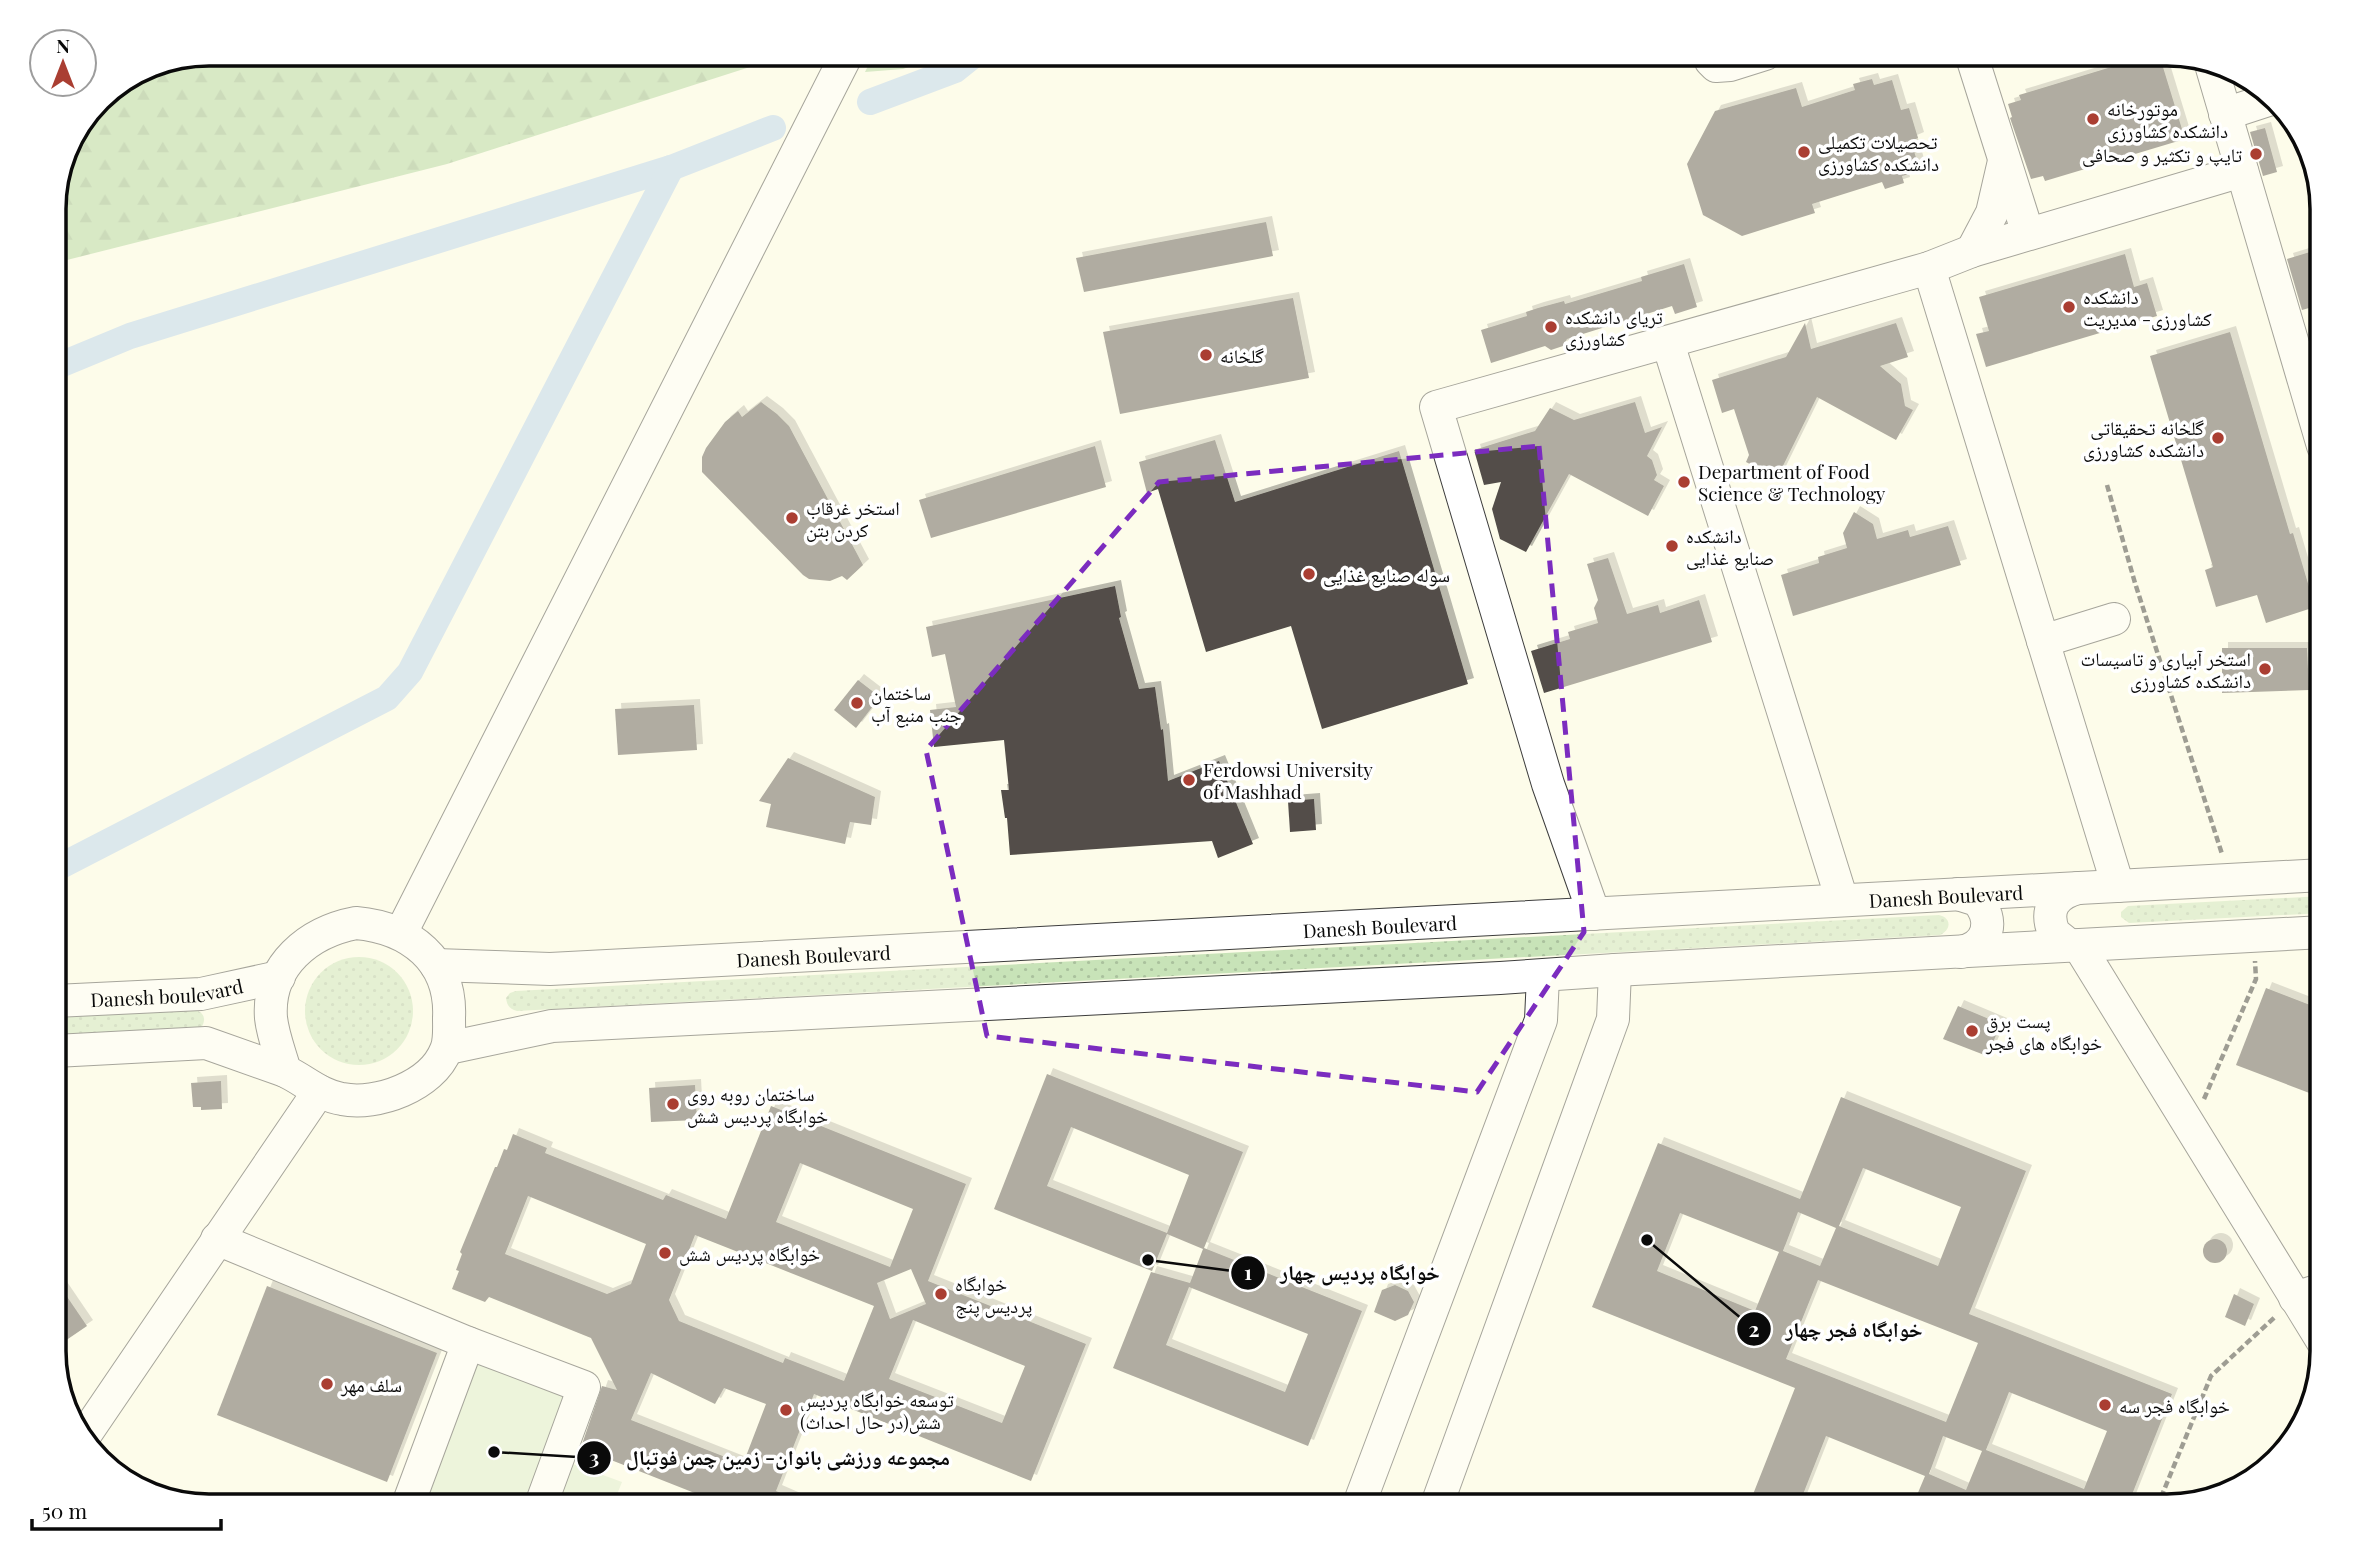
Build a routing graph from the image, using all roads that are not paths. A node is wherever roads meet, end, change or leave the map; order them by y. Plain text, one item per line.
1 (841, 66) edge
2 (1975, 66) edge
3 (2214, 74) edge
4 (2262, 102) edge
5 (2225, 114) junction
6 (2004, 160) junction
7 (2242, 171) junction
8 (2028, 234) junction
9 (1972, 251) junction
10 (1929, 268) junction
11 (1668, 343) junction
12 (2310, 402) edge
13 (2114, 619) dead end
14 (2043, 641) junction
15 (2310, 876) edge
16 (2118, 886) junction
17 (2078, 888) junction
18 (1958, 894) junction
19 (1842, 900) junction
20 (1594, 914) junction
21 (401, 933) junction
22 (2310, 933) edge
23 (2079, 946) junction
24 (1961, 952) junction
25 (436, 965) junction
26 (1615, 970) junction
27 (1543, 976) junction
28 (279, 977) junction
29 (67, 1000) edge
30 (447, 1048) junction
31 (67, 1050) edge
32 (285, 1070) junction
33 (319, 1091) junction
34 (217, 1239) junction
35 (2309, 1294) edge
36 (468, 1343) junction
37 (89, 1428) edge
38 (412, 1494) edge
39 (545, 1494) edge
40 (1363, 1494) edge
41 (1441, 1494) edge

1 - 21 street
2 - 6 street
3 - 5 street
4 - 5 street
5 - 7 street
6 - 8 street
6 - 9 street
7 - 8 street
7 - 12 street
8 - 9 street
9 - 10 street
10 - 11 street
10 - 14 street
11 - 19 street
11 - 20 street
13 - 14 street
14 - 16 street
15 - 16 street, Danesh Boulevard
16 - 17 street, Danesh Boulevard
17 - 18 street, Danesh Boulevard
17 - 23 street
18 - 19 street, Danesh Boulevard
18 - 24 street
19 - 20 street, Danesh Boulevard
20 - 25 street, Danesh Boulevard
21 - 25 street
21 - 28 street
22 - 23 street
23 - 24 street
23 - 35 street
24 - 26 street
25 - 30 street
26 - 27 street
26 - 41 street
27 - 30 street
27 - 40 street
28 - 29 street, Danesh boulevard
28 - 32 street
30 - 33 street
31 - 32 street
32 - 33 street
33 - 34 street
34 - 36 street
34 - 37 street
36 - 38 street
36 - 39 street

